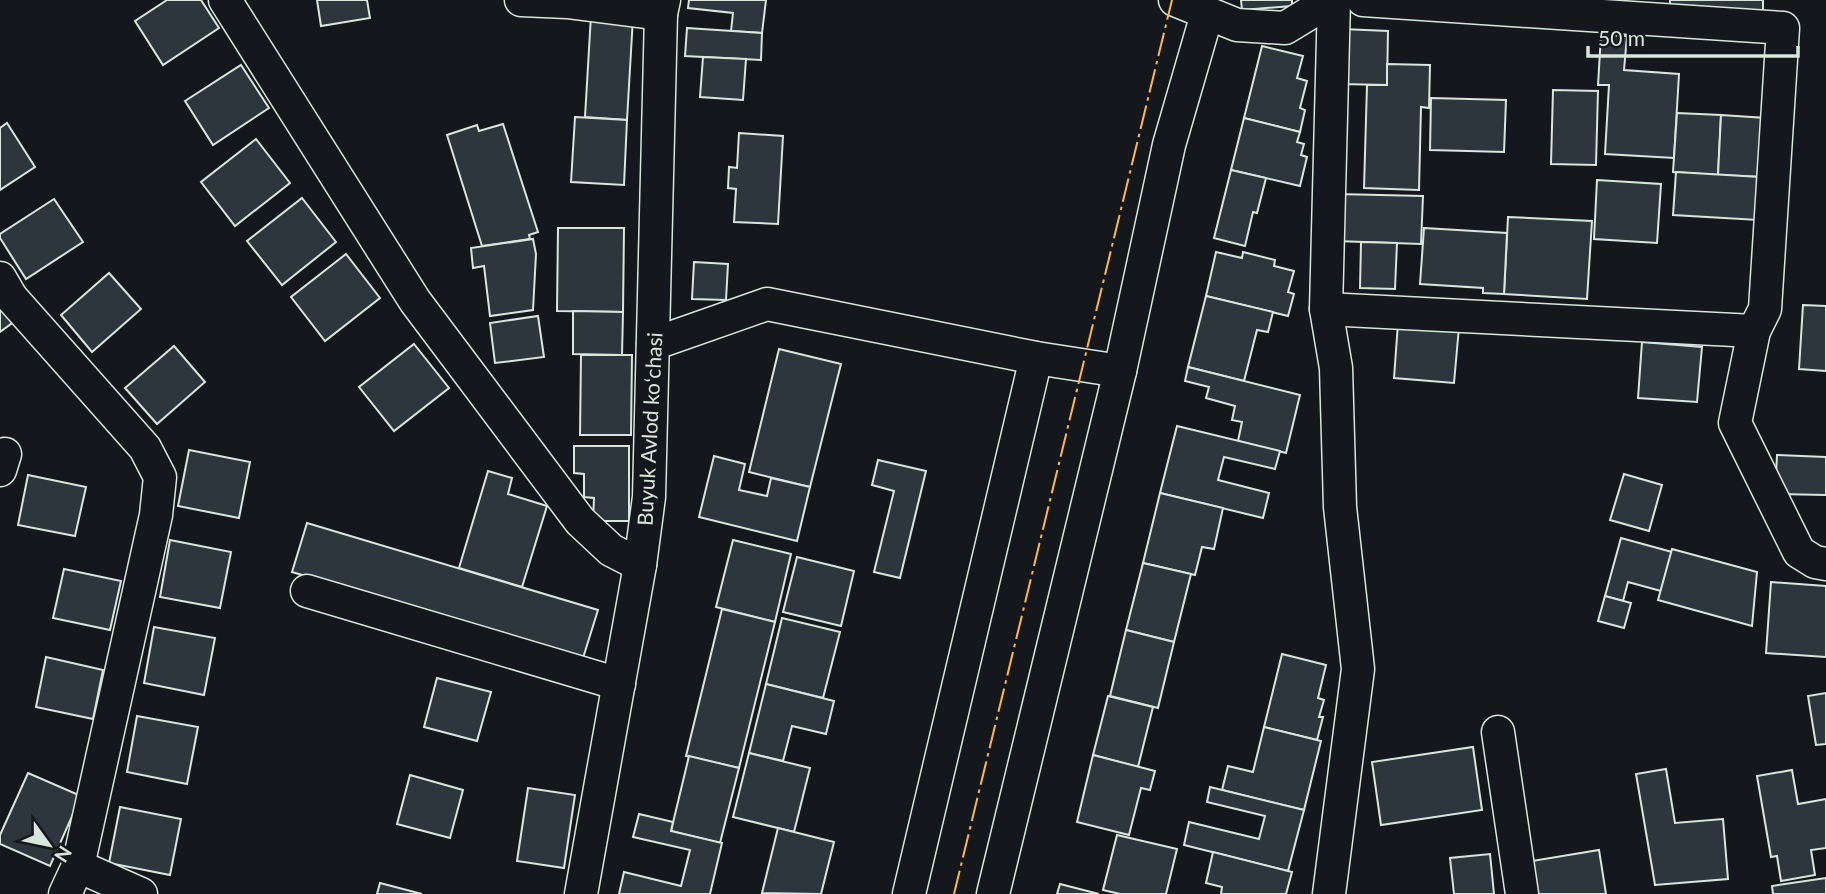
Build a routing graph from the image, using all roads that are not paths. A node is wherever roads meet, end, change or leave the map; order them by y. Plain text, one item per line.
1 (225, 0) edge
2 (521, 0) edge
3 (1175, 0) edge
4 (1332, 0) edge
5 (1363, 0) edge
6 (663, 7) edge
7 (1207, 14) junction
8 (1783, 14) edge
9 (0, 278) edge
10 (1326, 309) junction
11 (1754, 331) junction
12 (653, 344) junction
13 (1037, 358) junction
14 (1121, 371) junction
15 (1826, 564) edge
16 (640, 565) junction
17 (307, 592) dead end
18 (619, 684) junction
19 (1498, 732) dead end
20 (78, 866) junction
21 (65, 894) edge
22 (141, 894) edge
23 (581, 894) edge
24 (909, 894) edge
25 (993, 894) edge
26 (1329, 894) edge
27 (1522, 894) edge

1 - 16 street
2 - 6 street
3 - 7 street
4 - 7 street
4 - 10 street
5 - 8 street
6 - 12 street, Buyuk Avlod koʻchasi
7 - 14 street
8 - 11 street
9 - 20 street
10 - 11 street
10 - 26 street
11 - 15 street
12 - 13 street
12 - 16 street, Buyuk Avlod koʻchasi
13 - 14 street
13 - 24 street
14 - 25 street
16 - 18 street, Buyuk Avlod koʻchasi
17 - 18 street
18 - 23 street, Buyuk Avlod koʻchasi
19 - 27 street
20 - 21 street
20 - 22 street

